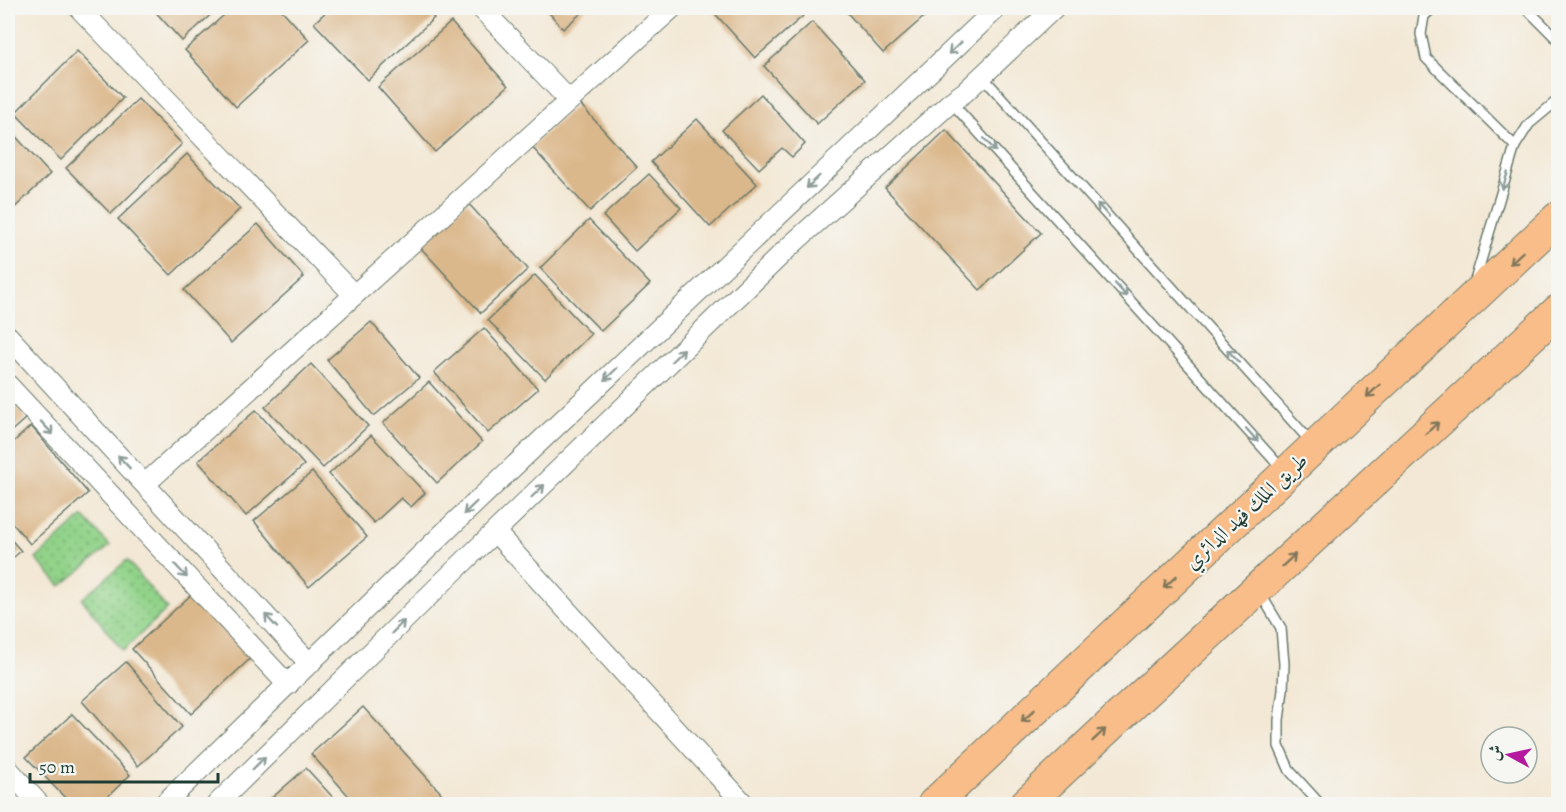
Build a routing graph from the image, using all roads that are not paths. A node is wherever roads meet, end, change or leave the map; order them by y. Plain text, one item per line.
1 (79, 8) edge
2 (481, 8) edge
3 (672, 8) edge
4 (997, 8) edge
5 (1054, 8) edge
6 (1433, 8) edge
7 (1526, 8) edge
8 (1558, 40) edge
9 (982, 76) junction
10 (569, 100) junction
11 (1558, 100) edge
12 (951, 102) junction
13 (1515, 146) junction
14 (1558, 218) edge
15 (354, 296) junction
16 (1469, 302) junction
17 (1558, 310) edge
18 (8, 336) edge
19 (8, 385) edge
20 (1314, 446) junction
21 (1286, 473) junction
22 (145, 484) junction
23 (495, 532) junction
24 (1258, 589) junction
25 (310, 664) junction
26 (288, 685) junction
27 (8, 769) edge
28 (39, 804) edge
29 (164, 804) edge
30 (217, 804) edge
31 (744, 804) edge
32 (934, 804) edge
33 (1026, 804) edge
34 (1320, 804) edge

1 - 15 street
2 - 10 street
3 - 10 street
4 -> 25 street
5 - 9 street
6 - 13 lane
7 - 8 lane
9 - 12 street
20 -> 9 lane
10 - 15 street
11 - 13 lane
12 -> 21 lane
23 -> 12 street
13 -> 16 lane
14 -> 16 highway, طريق الملك فهد الدائري
15 - 22 street
16 -> 20 highway, طريق الملك فهد الدائري
24 -> 17 highway
22 -> 18 street
19 -> 26 street
20 - 21 highway, طريق الملك فهد الدائري
21 -> 32 highway, طريق الملك فهد الدائري
25 -> 22 street
30 -> 23 street
23 - 31 street
33 -> 24 highway
24 - 34 lane
25 - 26 street
26 - 29 street
27 - 28 street

